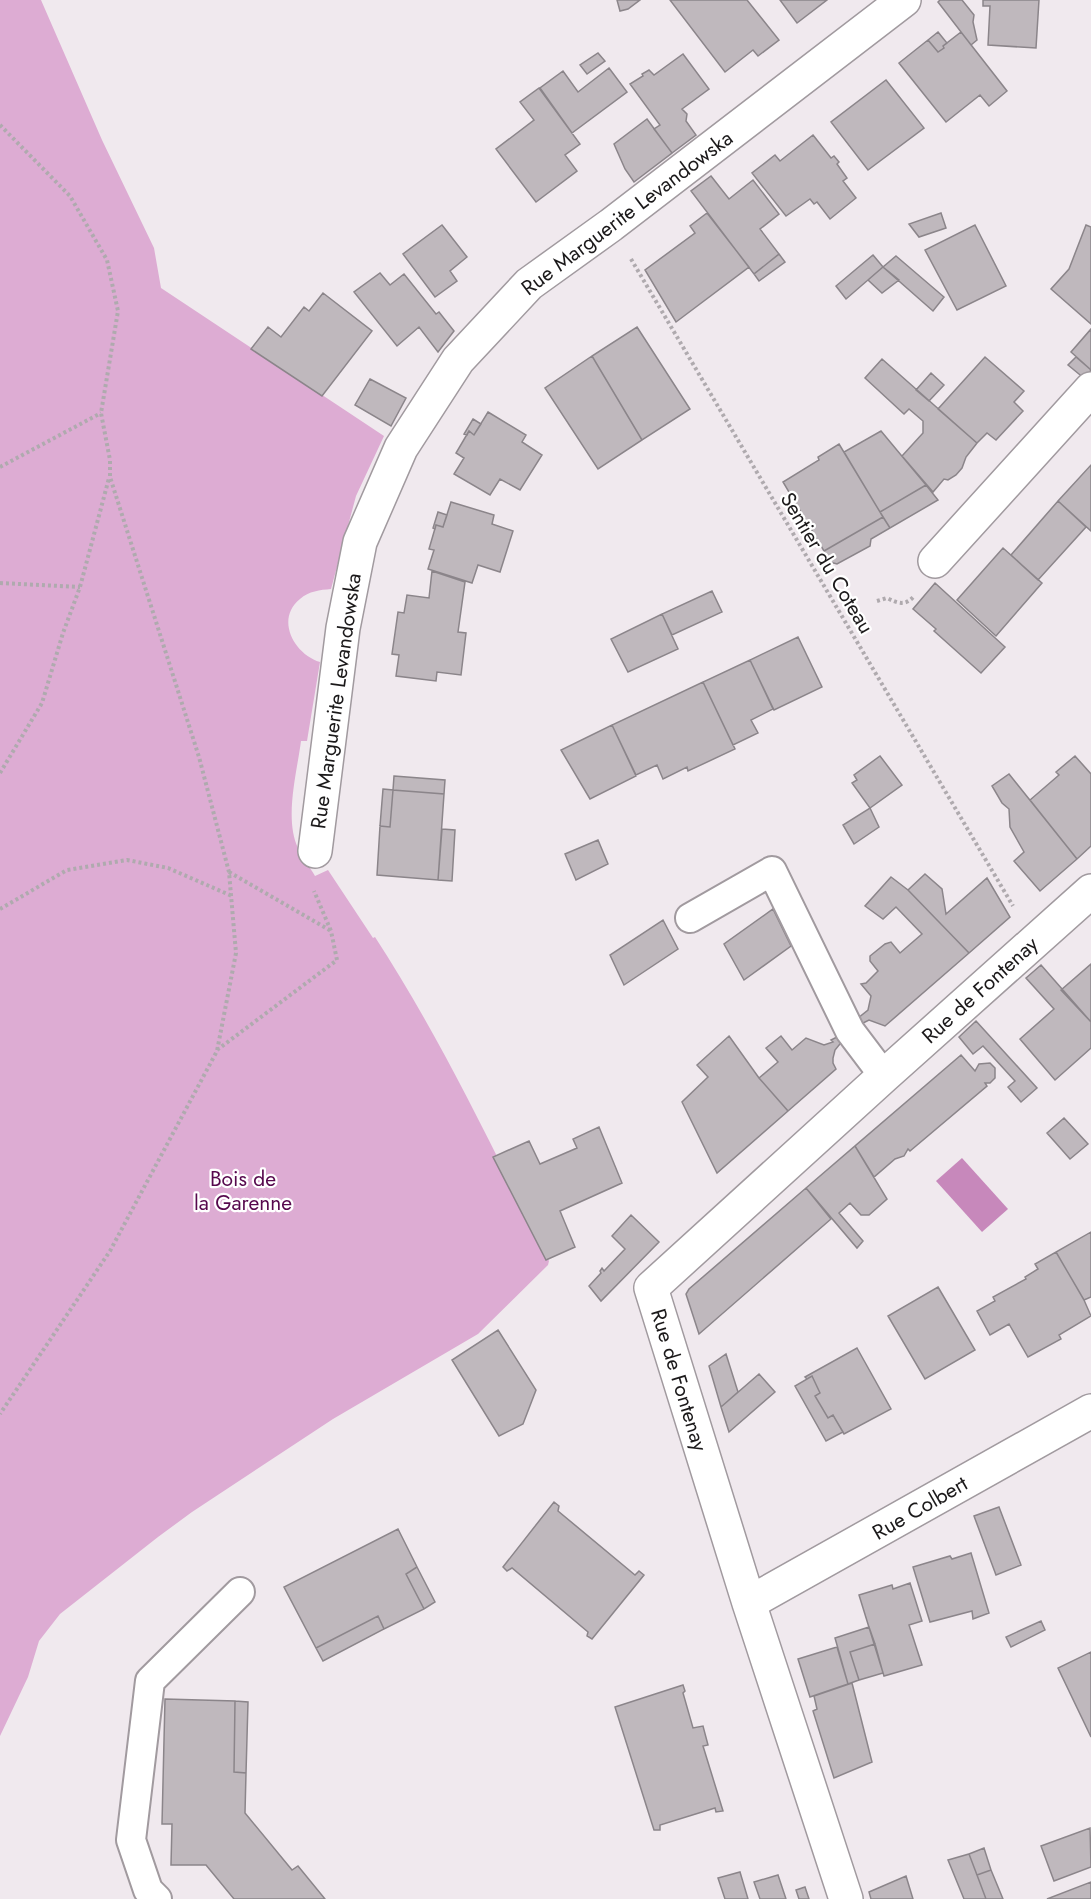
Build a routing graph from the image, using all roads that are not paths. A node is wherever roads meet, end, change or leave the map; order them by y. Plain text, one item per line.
1 (904, 0) edge
2 (1091, 389) edge
3 (935, 561) dead end
4 (314, 867) road end
5 (1091, 891) edge
6 (690, 918) dead end
7 (884, 1076) junction
8 (1091, 1411) edge
9 (240, 1592) dead end
10 (749, 1603) junction
11 (157, 1899) edge
12 (846, 1899) edge

1 - 4 street, Rue Marguerite Levandowska
2 - 3 street
5 - 7 street, Rue de Fontenay
6 - 7 lane
7 - 10 street, Rue de Fontenay
8 - 10 street, Rue Colbert
9 - 11 lane
10 - 12 street, Rue de Fontenay

